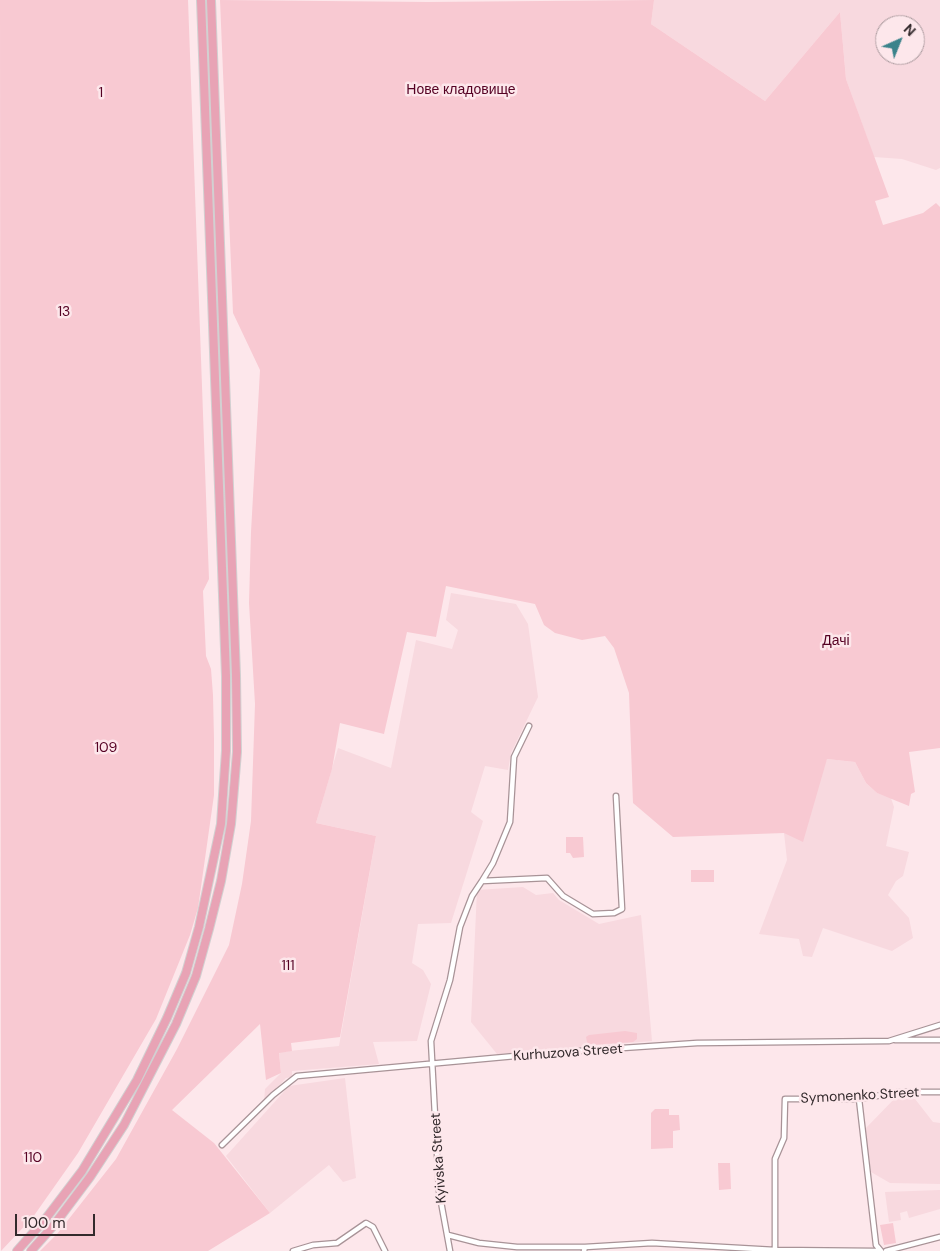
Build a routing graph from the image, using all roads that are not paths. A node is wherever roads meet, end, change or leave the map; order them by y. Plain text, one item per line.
1 (201, 0) edge
2 (211, 0) edge
3 (529, 726) dead end
4 (616, 796) dead end
5 (482, 880) junction
6 (940, 1026) edge
7 (940, 1040) edge
8 (889, 1041) junction
9 (434, 1065) junction
10 (940, 1092) edge
11 (859, 1098) junction
12 (222, 1145) dead end
13 (448, 1235) junction
14 (940, 1237) edge
15 (584, 1249) edge
16 (18, 1251) edge
17 (31, 1251) edge
18 (293, 1251) edge
19 (385, 1251) edge
20 (450, 1251) edge
21 (775, 1251) edge
22 (876, 1251) edge
23 (881, 1251) edge
24 (886, 1251) edge

1 - 16 main road
2 - 17 main road
3 - 5 street, Kyivska Street
4 - 5 street
5 - 9 street, Kyivska Street
6 - 8 street, Kurhuzova Street
7 - 8 street
8 - 9 street, Kurhuzova Street
9 - 12 street, Kurhuzova Street
9 - 13 street, Kyivska Street
10 - 11 street, Symonenko Street
11 - 21 street, Symonenko Street
11 - 23 street
13 - 15 street
13 - 20 street, Kyivska Street
14 - 24 street
15 - 21 street
18 - 19 street
21 - 22 street

